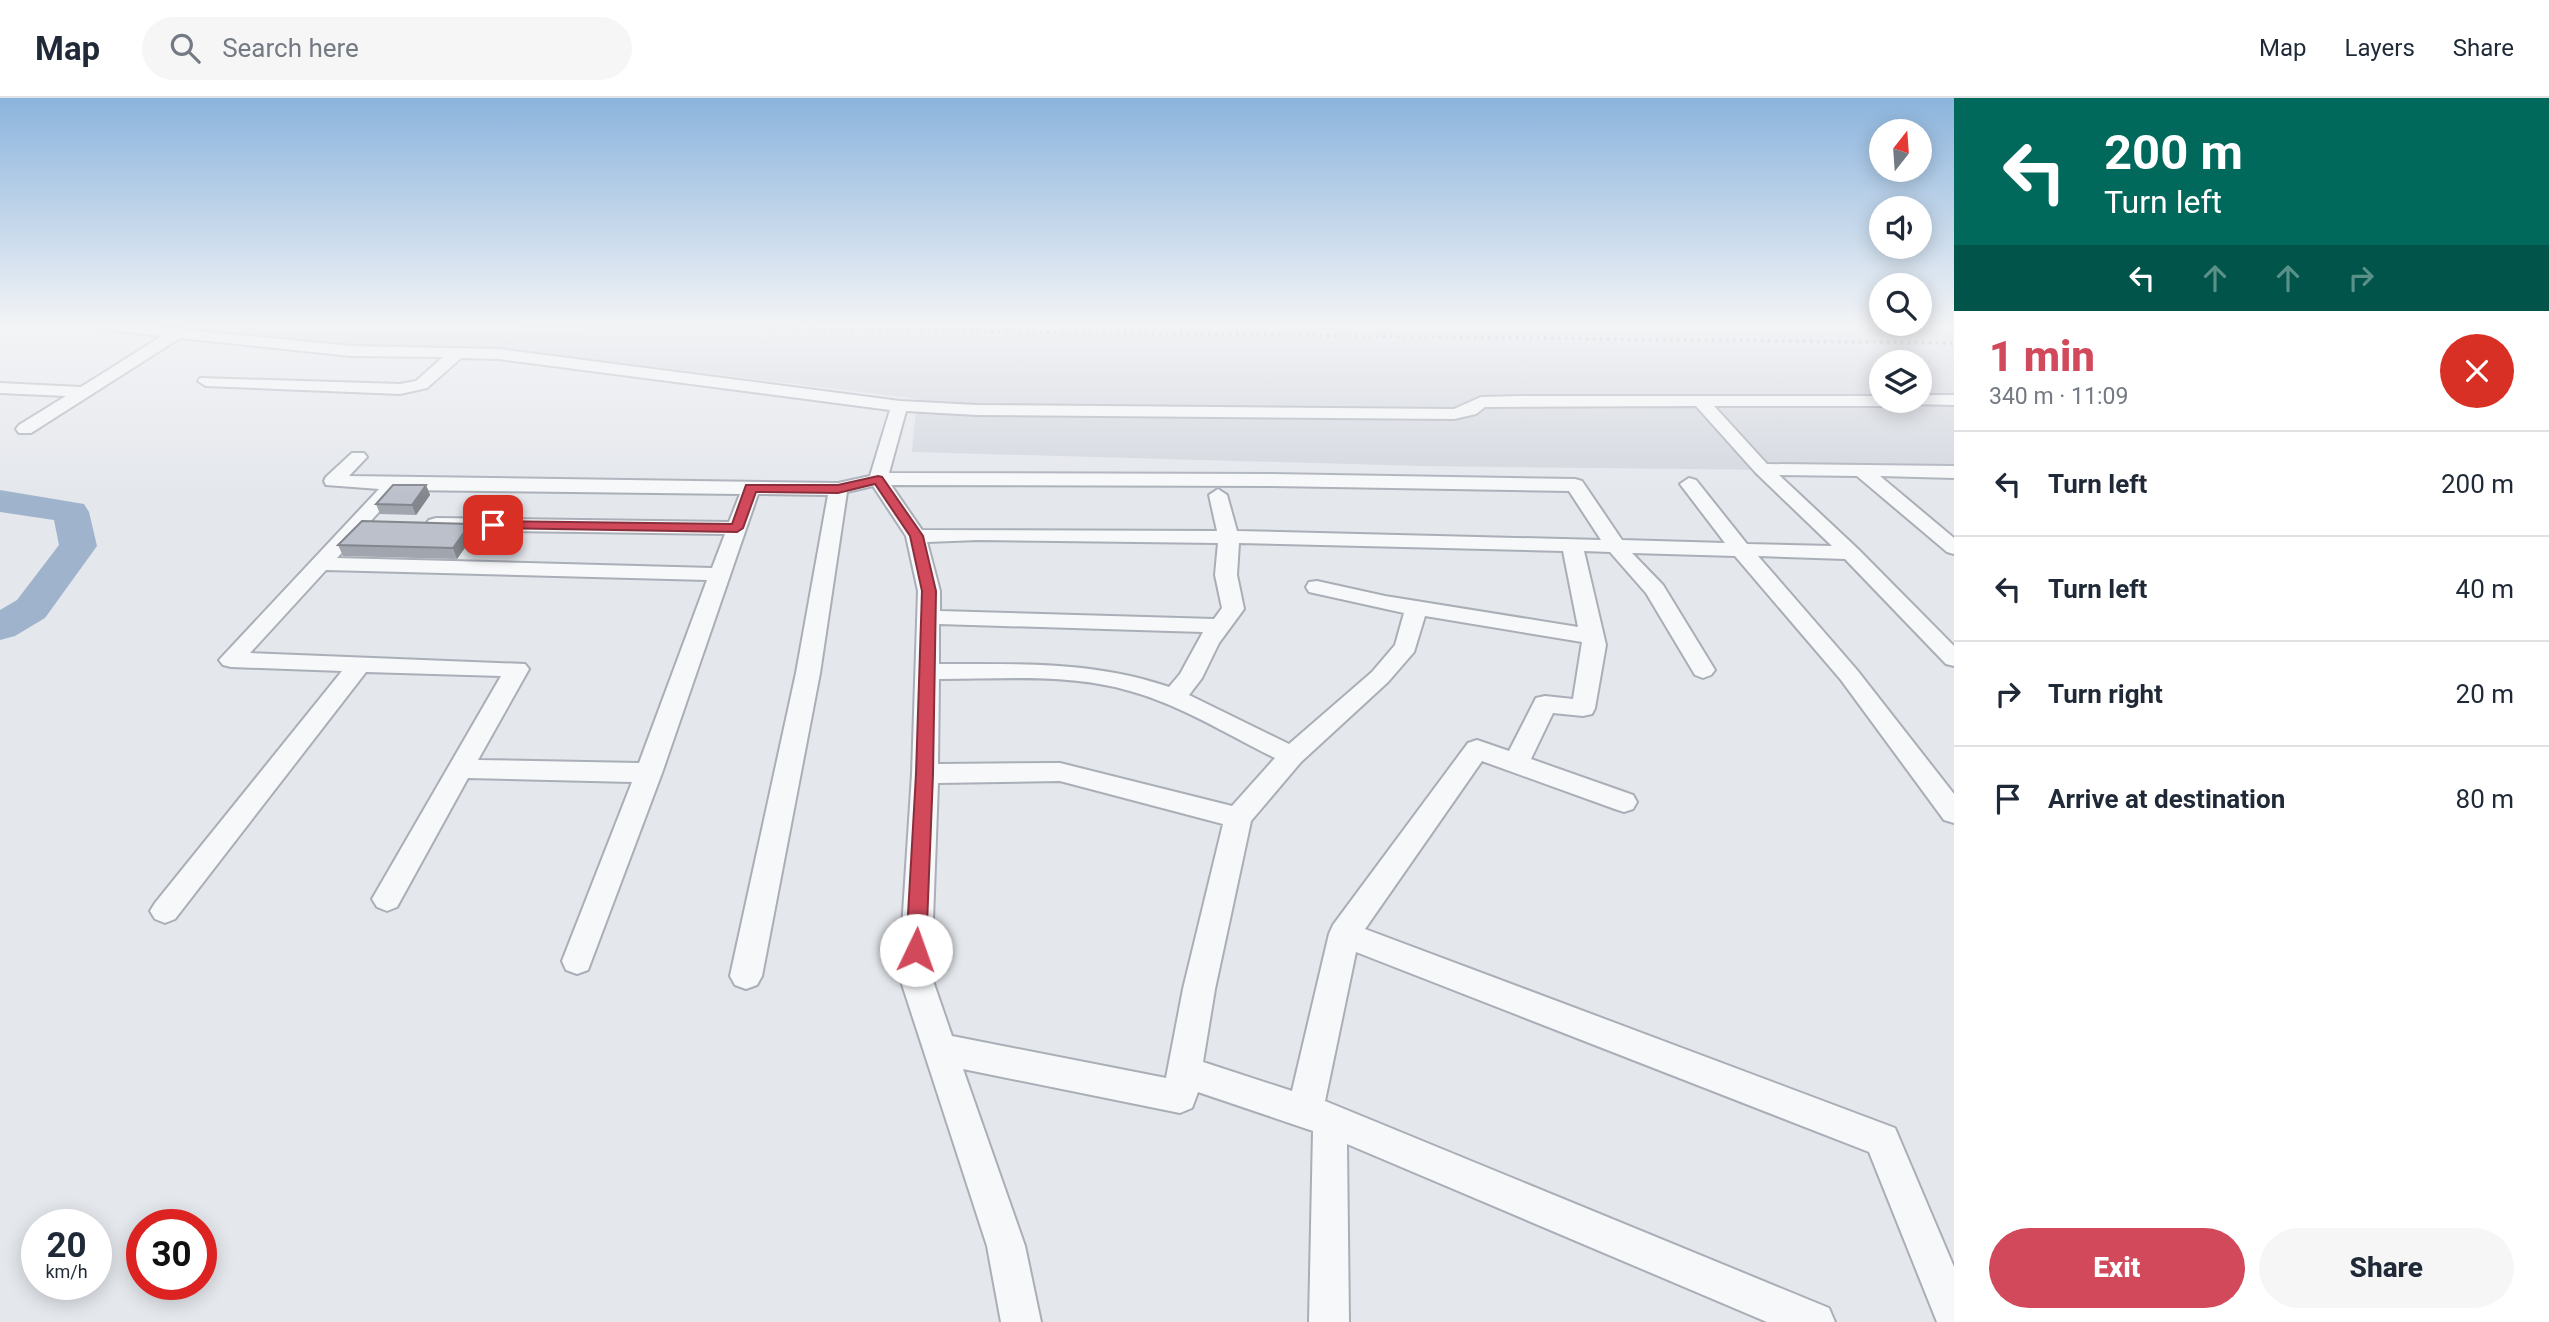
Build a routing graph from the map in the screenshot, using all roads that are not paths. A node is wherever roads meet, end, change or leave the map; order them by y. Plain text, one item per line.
1 (100, 383) edge
2 (257, 383) edge
3 (423, 383) edge
4 (729, 383) edge
5 (0, 388) edge
6 (86, 392) junction
7 (1932, 400) edge
8 (1954, 400) edge
9 (1869, 401) edge
10 (1701, 402) junction
11 (900, 406) junction
12 (25, 429) dead end
13 (358, 457) dead end
14 (1762, 469) junction
15 (1862, 471) junction
16 (1954, 472) edge
17 (878, 479) junction
18 (394, 484) junction
19 (1689, 484) dead end
20 (751, 488) junction
21 (838, 489) junction
22 (1218, 495) dead end
23 (358, 523) junction
24 (385, 523) edge
25 (412, 524) edge
26 (737, 528) junction
27 (916, 536) junction
28 (1229, 538) junction
29 (1572, 545) junction
30 (1616, 547) junction
31 (1954, 548) edge
32 (1741, 550) junction
33 (1851, 553) junction
34 (320, 564) junction
35 (720, 574) junction
36 (1317, 587) dead end
37 (1416, 607) junction
38 (928, 617) junction
39 (1220, 625) junction
40 (1591, 636) junction
41 (1954, 659) edge
42 (360, 664) junction
43 (1703, 670) dead end
44 (927, 672) junction
45 (1172, 698) junction
46 (1292, 756) junction
47 (1516, 763) junction
48 (460, 769) junction
49 (649, 773) junction
50 (925, 774) junction
51 (1624, 802) dead end
52 (1954, 813) edge
53 (1238, 818) junction
54 (387, 899) dead end
55 (165, 911) dead end
56 (1344, 934) junction
57 (577, 961) dead end
58 (746, 976) dead end
59 (939, 1049) junction
60 (1184, 1072) junction
61 (1318, 1116) junction
62 (1954, 1314) edge
63 (1021, 1322) edge
64 (1329, 1322) edge
65 (1815, 1322) edge

1 - 6 street
2 - 3 street
4 - 11 street
5 - 6 street
6 - 12 street
7 - 8 street
9 - 10 street
10 - 11 street
10 - 14 street
11 - 17 street
13 - 18 street
14 - 15 street
14 - 33 street
15 - 16 street
15 - 31 street
17 - 21 street
17 - 27 street
17 - 30 street
18 - 20 street
18 - 23 street
19 - 32 street
20 - 21 street
20 - 26 street
21 - 58 street
22 - 28 street
23 - 24 street
23 - 34 street
25 - 26 street
26 - 35 street
27 - 28 street
27 - 38 street
28 - 29 street
28 - 39 street
29 - 30 street
29 - 40 street
30 - 32 street
30 - 43 street
32 - 33 street
32 - 52 street
33 - 41 street
34 - 35 street
34 - 42 street
35 - 49 street
36 - 37 street
37 - 40 street
37 - 46 street
38 - 39 street
38 - 44 street
39 - 45 street
40 - 47 street
42 - 48 street
42 - 55 street
44 - 45 street
44 - 50 street
45 - 46 street
46 - 53 street
47 - 51 street
47 - 56 street
48 - 49 street
48 - 54 street
49 - 57 street
50 - 53 street
50 - 59 street
53 - 60 street
56 - 61 street
56 - 62 street
59 - 60 street
59 - 63 street
60 - 61 street
61 - 64 street
61 - 65 street

